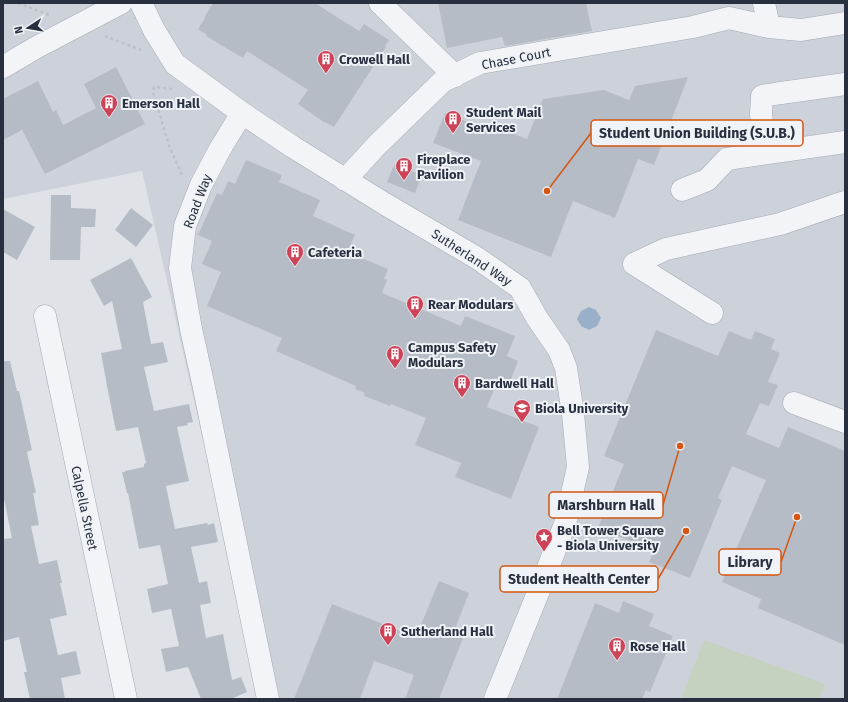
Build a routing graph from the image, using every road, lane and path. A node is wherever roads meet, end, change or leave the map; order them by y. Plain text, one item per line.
1 (121, 3) edge
2 (141, 3) edge
3 (380, 3) edge
4 (764, 3) edge
5 (845, 23) edge
6 (769, 27) junction
7 (3, 67) edge
8 (455, 76) junction
9 (845, 84) edge
10 (176, 89) dead end
11 (242, 113) junction
12 (845, 142) edge
13 (766, 153) junction
14 (345, 180) junction
15 (682, 190) dead end
16 (196, 198) junction
17 (845, 202) edge
18 (712, 313) dead end
19 (45, 316) dead end
20 (794, 402) dead end
21 (845, 422) edge
22 (126, 699) edge
23 (268, 699) edge
24 (495, 699) edge

1 - 7 street
2 - 11 street, Sutherland Way
3 - 8 street
4 - 6 street
5 - 6 street
6 - 8 street, Chase Court
8 - 14 street, Chase Court
9 - 13 street
10 - 16 path
11 - 14 street, Sutherland Way
11 - 16 street, Road Way
12 - 13 street
13 - 15 street
14 - 24 street, Sutherland Way
16 - 23 street, Road Way
17 - 18 street
19 - 22 street, Calpella Street
20 - 21 street

